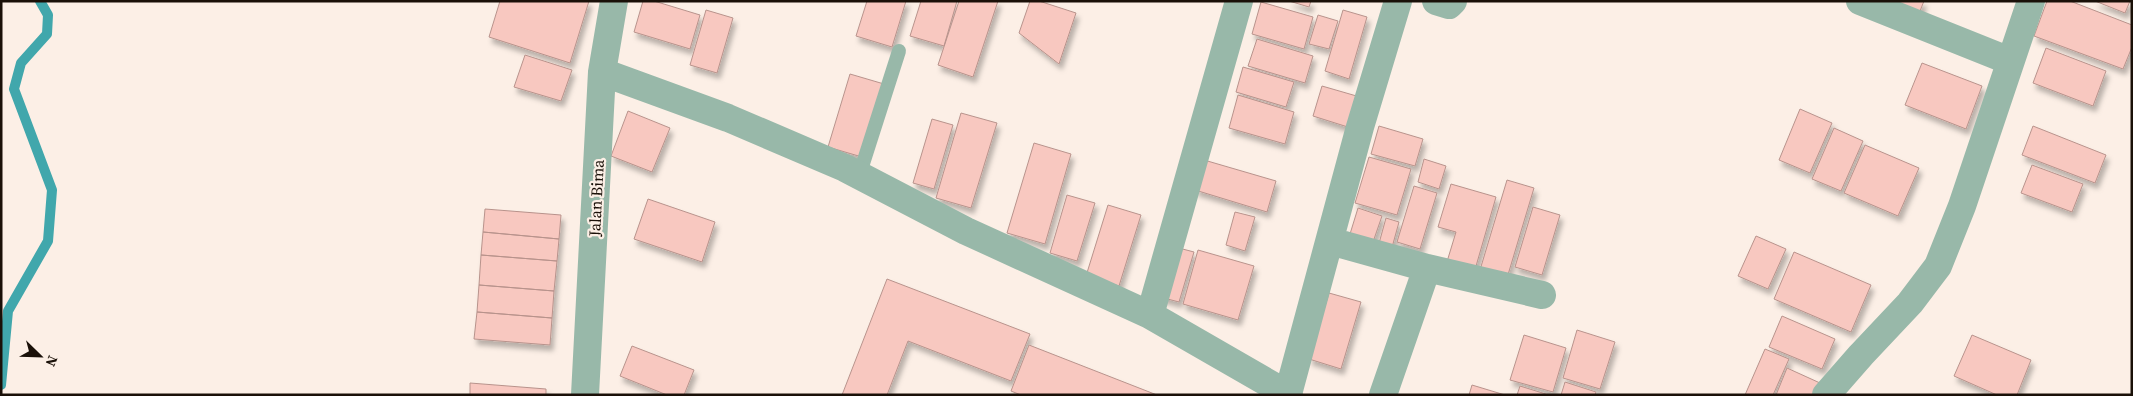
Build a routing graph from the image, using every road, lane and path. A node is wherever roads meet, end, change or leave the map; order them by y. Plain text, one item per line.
1 (614, 1) edge
2 (1239, 1) edge
3 (1398, 1) edge
4 (1436, 1) edge
5 (1453, 1) edge
6 (1860, 1) edge
7 (2031, 1) edge
8 (899, 52) dead end
9 (2010, 61) junction
10 (602, 72) junction
11 (859, 176) junction
12 (1330, 241) junction
13 (1427, 268) junction
14 (1542, 295) dead end
15 (1150, 315) junction
16 (1288, 394) edge
17 (586, 395) edge
18 (1383, 395) edge
19 (1826, 395) edge

1 - 10 street, Jalan Bima
2 - 15 street
3 - 12 street
4 - 5 street
6 - 9 street
7 - 9 street
8 - 11 lane
9 - 19 street
10 - 11 street
10 - 17 street, Jalan Bima
11 - 15 street
12 - 13 street
12 - 16 street
13 - 14 street
13 - 18 street
15 - 16 street

